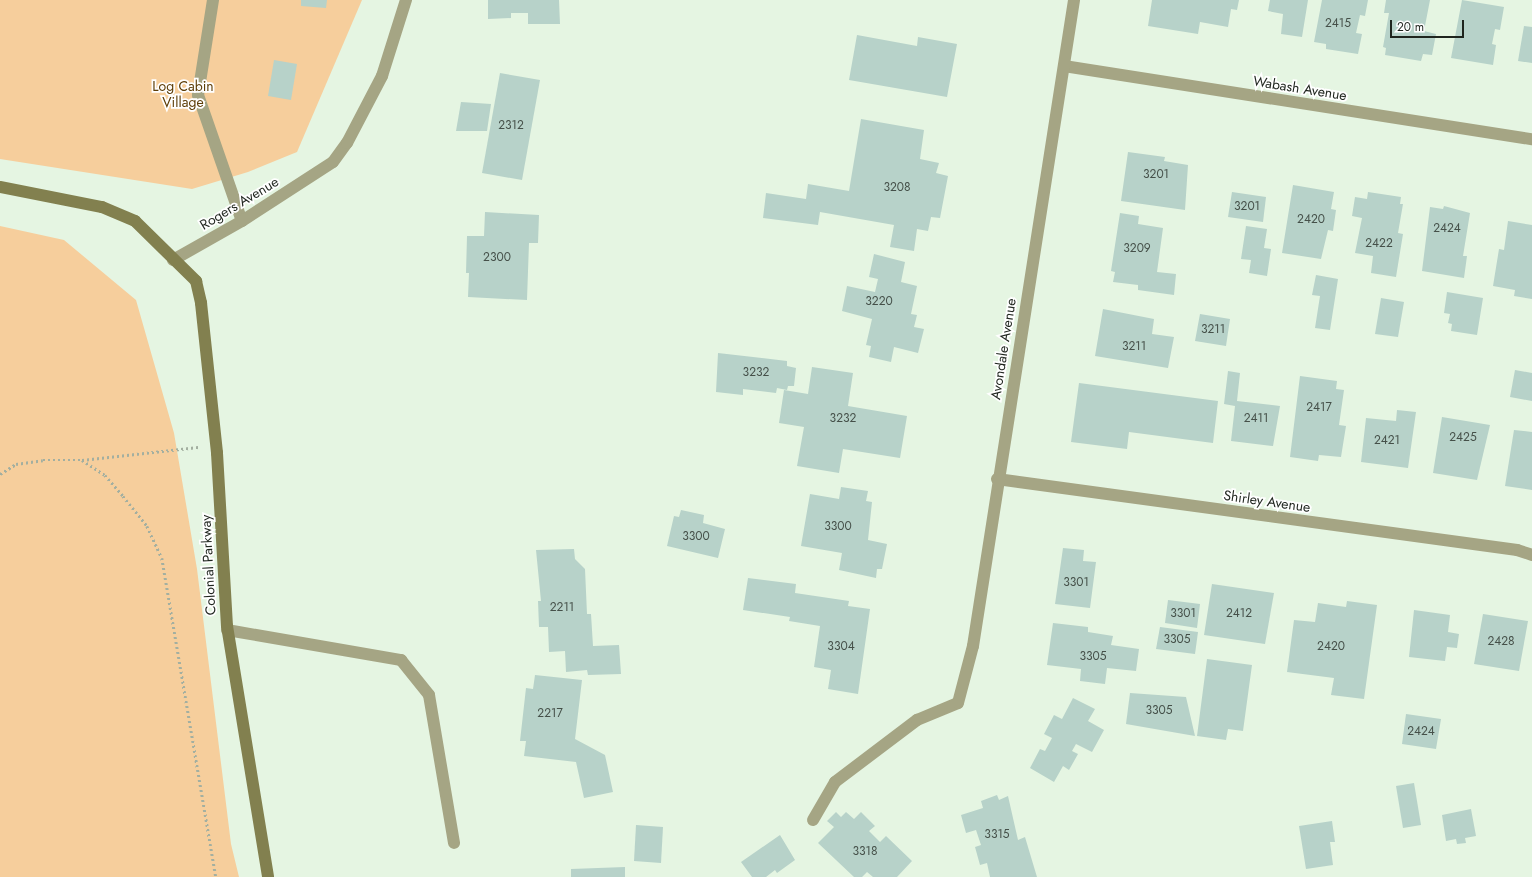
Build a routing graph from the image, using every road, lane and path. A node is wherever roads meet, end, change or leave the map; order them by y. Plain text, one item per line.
1 (213, 0) edge
2 (406, 0) edge
3 (1074, 0) edge
4 (1064, 66) junction
5 (1532, 139) edge
6 (0, 187) edge
7 (242, 221) junction
8 (173, 260) junction
9 (216, 444) junction
10 (82, 460) junction
11 (0, 474) edge
12 (997, 479) junction
13 (1532, 555) edge
14 (227, 630) junction
15 (813, 820) dead end
16 (454, 843) dead end
17 (216, 877) edge
18 (268, 877) edge

1 - 7 street
2 - 7 street, Rogers Avenue
3 - 4 street, Avondale Avenue
4 - 5 street, Wabash Avenue
4 - 12 street, Avondale Avenue
6 - 8 street
7 - 8 street, Rogers Avenue
8 - 9 street, Colonial Parkway
9 - 10 path
9 - 14 street, Colonial Parkway
10 - 11 path
10 - 17 path
12 - 13 street, Shirley Avenue
12 - 15 street, Avondale Avenue
14 - 16 street
14 - 18 street, Colonial Parkway

